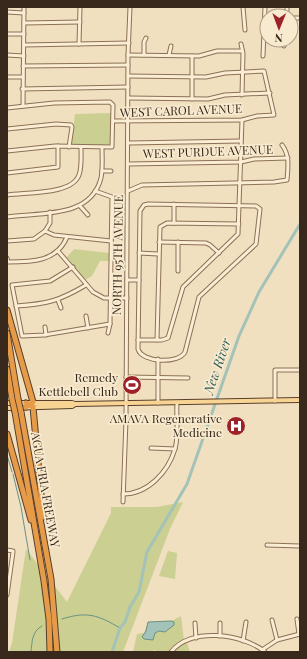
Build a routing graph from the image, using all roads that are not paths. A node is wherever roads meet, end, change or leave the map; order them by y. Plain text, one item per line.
1 (24, 7) edge
2 (80, 7) edge
3 (130, 7) edge
4 (243, 7) edge
5 (265, 7) edge
6 (7, 12) edge
7 (24, 13) junction
8 (80, 22) junction
9 (24, 23) junction
10 (245, 30) dead end
11 (7, 34) edge
12 (24, 34) junction
13 (146, 38) dead end
14 (130, 43) junction
15 (79, 44) junction
16 (241, 44) dead end
17 (24, 45) junction
18 (171, 46) dead end
19 (242, 51) junction
20 (7, 55) edge
21 (128, 55) junction
22 (144, 55) junction
23 (169, 55) junction
24 (24, 56) junction
25 (192, 56) junction
26 (263, 56) dead end
27 (128, 65) junction
28 (23, 66) junction
29 (242, 73) junction
30 (128, 76) junction
31 (7, 77) edge
32 (23, 77) junction
33 (192, 77) junction
34 (128, 87) junction
35 (22, 89) junction
36 (270, 93) junction
37 (242, 95) junction
38 (129, 98) junction
39 (192, 99) junction
40 (23, 106) junction
41 (7, 108) edge
42 (242, 120) junction
43 (113, 121) junction
44 (129, 122) junction
45 (7, 129) edge
46 (241, 141) junction
47 (129, 143) junction
48 (282, 145) dead end
49 (58, 146) junction
50 (70, 146) junction
51 (81, 147) junction
52 (102, 147) junction
53 (7, 151) edge
54 (288, 158) junction
55 (241, 162) junction
56 (129, 164) junction
57 (102, 171) junction
58 (111, 171) dead end
59 (7, 173) edge
60 (240, 183) junction
61 (95, 191) junction
62 (128, 191) junction
63 (7, 195) edge
64 (174, 204) junction
65 (240, 205) junction
66 (80, 206) junction
67 (50, 212) junction
68 (88, 215) dead end
69 (7, 216) edge
70 (174, 223) junction
71 (239, 224) junction
72 (45, 231) junction
73 (67, 237) junction
74 (7, 241) edge
75 (111, 241) junction
76 (159, 242) junction
77 (178, 242) junction
78 (58, 251) junction
79 (139, 253) junction
80 (218, 253) junction
81 (158, 254) junction
82 (7, 258) edge
83 (8, 262) edge
84 (73, 267) junction
85 (178, 271) dead end
86 (127, 280) junction
87 (139, 280) junction
88 (86, 285) junction
89 (110, 298) junction
90 (127, 298) junction
91 (58, 300) junction
92 (16, 306) junction
93 (61, 308) dead end
94 (7, 310) edge
95 (86, 316) dead end
96 (110, 324) junction
97 (45, 327) dead end
98 (88, 328) junction
99 (81, 329) junction
100 (7, 333) edge
101 (82, 334) dead end
102 (108, 334) dead end
103 (46, 335) junction
104 (138, 340) junction
105 (157, 340) junction
106 (158, 359) junction
107 (7, 369) edge
108 (300, 370) edge
109 (126, 377) junction
110 (158, 378) junction
111 (188, 378) dead end
112 (300, 400) edge
113 (275, 401) junction
114 (7, 403) edge
115 (125, 403) junction
116 (158, 403) junction
117 (177, 403) junction
118 (30, 405) junction
119 (7, 408) edge
120 (7, 434) edge
121 (151, 448) dead end
122 (175, 449) junction
123 (123, 494) junction
124 (123, 502) dead end
125 (267, 545) dead end
126 (300, 546) edge
127 (7, 550) edge
128 (8, 572) edge
129 (44, 580) junction
130 (51, 580) junction
131 (7, 595) edge
132 (297, 619) dead end
133 (272, 620) dead end
134 (246, 622) dead end
135 (195, 623) dead end
136 (220, 623) dead end
137 (299, 634) edge
138 (220, 636) junction
139 (196, 638) junction
140 (277, 640) junction
141 (243, 641) junction
142 (263, 651) edge
143 (49, 652) edge
144 (58, 652) edge
145 (171, 652) edge

1 - 7 street
2 - 8 street
3 - 14 street, NORTH 95TH AVENUE
4 - 10 street
5 - 26 street
6 - 7 street
7 - 9 street
8 - 9 street
8 - 15 street
9 - 12 street
11 - 12 street
12 - 17 street
13 - 22 street
14 - 15 street
14 - 21 street, NORTH 95TH AVENUE
15 - 17 street
16 - 19 street
17 - 24 street
18 - 23 street
19 - 25 street
19 - 29 street
20 - 24 street
21 - 22 street
21 - 27 street, NORTH 95TH AVENUE
22 - 23 street
23 - 25 street
24 - 28 street
25 - 33 street
27 - 28 street
27 - 30 street, NORTH 95TH AVENUE
28 - 32 street
29 - 33 street
29 - 36 street
29 - 37 street
30 - 33 street
30 - 34 street, NORTH 95TH AVENUE
31 - 32 street
32 - 35 street
33 - 39 street
34 - 35 street
34 - 38 street, NORTH 95TH AVENUE
35 - 40 street
36 - 37 street
36 - 42 street, WEST CAROL AVENUE
37 - 39 street
38 - 39 street
38 - 44 street, NORTH 95TH AVENUE
40 - 41 street
40 - 43 street
42 - 44 street, WEST CAROL AVENUE
42 - 46 street
43 - 44 street, WEST CAROL AVENUE
43 - 52 street
44 - 47 street, NORTH 95TH AVENUE
45 - 50 street
46 - 47 street
46 - 55 street
47 - 56 street, NORTH 95TH AVENUE
48 - 54 street
49 - 50 street
49 - 53 street
49 - 59 street
50 - 51 street
51 - 52 street
51 - 63 street
52 - 57 street
54 - 55 street, WEST PURDUE AVENUE
54 - 60 street
55 - 56 street, WEST PURDUE AVENUE
55 - 60 street
56 - 62 street, NORTH 95TH AVENUE
57 - 58 street
57 - 61 street
60 - 62 street
60 - 65 street
61 - 66 street
61 - 75 street
62 - 86 street, NORTH 95TH AVENUE
64 - 65 street
64 - 70 street
64 - 79 street
65 - 71 street
65 - 106 street
66 - 67 street
66 - 68 street
67 - 69 street
67 - 72 street
70 - 71 street
70 - 76 street
71 - 80 street
72 - 73 street
72 - 74 street
73 - 75 street
73 - 78 street
75 - 89 street
76 - 77 street
76 - 81 street
77 - 80 street
77 - 85 street
78 - 83 street
78 - 84 street
79 - 81 street
79 - 87 street
80 - 105 street
81 - 105 street
82 - 83 street
84 - 88 street
84 - 92 street
86 - 87 street
86 - 90 street, NORTH 95TH AVENUE
87 - 104 street
88 - 89 street
88 - 91 street
89 - 90 street
89 - 96 street
90 - 109 street, NORTH 95TH AVENUE
91 - 92 street
91 - 93 street
92 - 103 street
94 - 118 highway
95 - 98 street
96 - 98 street
96 - 102 street
97 - 103 street
98 - 99 street
99 - 101 street
99 - 103 street
100 - 130 highway, AGUA FRIA FREEWAY, bridge
104 - 105 street
104 - 106 street
106 - 110 street
107 - 129 highway, AGUA FRIA FREEWAY, bridge
108 - 113 street
109 - 110 street
109 - 115 street, NORTH 95TH AVENUE
110 - 111 street
110 - 116 street
112 - 113 main road
113 - 117 main road
114 - 118 main road
115 - 116 main road
115 - 118 main road
115 - 123 street, NORTH 95TH AVENUE
116 - 117 main road
117 - 122 street
118 - 119 main road
118 - 130 highway
120 - 129 highway
121 - 122 street
122 - 123 street
123 - 124 street, NORTH 95TH AVENUE
125 - 126 street
127 - 128 street
128 - 131 street
129 - 143 highway, AGUA FRIA FREEWAY
130 - 144 highway, AGUA FRIA FREEWAY
132 - 137 street
133 - 140 street
134 - 141 street
135 - 139 street
136 - 138 street
137 - 140 street
138 - 139 street
138 - 141 street
139 - 145 street
140 - 142 street
141 - 142 street

